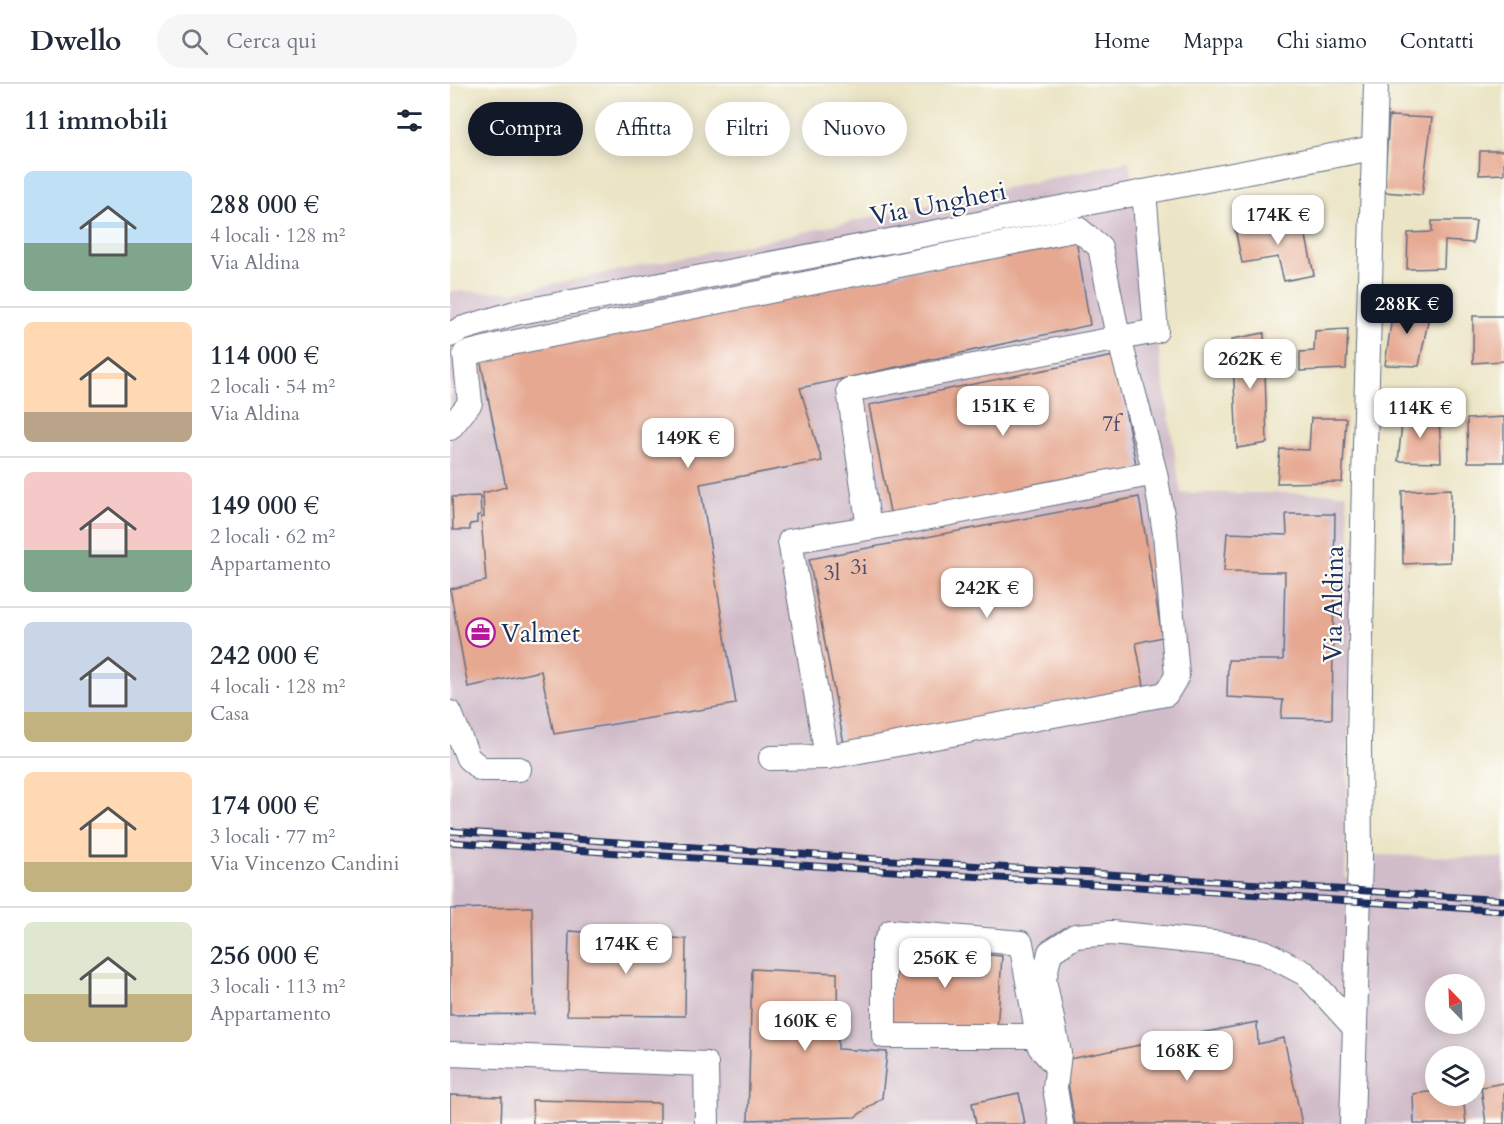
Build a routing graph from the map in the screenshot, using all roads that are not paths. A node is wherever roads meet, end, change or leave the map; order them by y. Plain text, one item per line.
1 (1376, 84) edge
2 (1373, 148) junction
3 (1144, 192) junction
4 (515, 313) junction
5 (450, 317) edge
6 (450, 335) edge
7 (1119, 338) junction
8 (451, 425) edge
9 (1155, 473) junction
10 (869, 528) junction
11 (450, 713) edge
12 (827, 757) junction
13 (771, 759) dead end
14 (519, 769) dead end
15 (1355, 1028) junction
16 (1038, 1036) junction
17 (450, 1054) edge
18 (1057, 1067) junction
19 (707, 1124) edge
20 (1061, 1124) edge
21 (1352, 1124) edge

1 - 2 street, Via Aldina
2 - 3 street, Via Ungheri
2 - 15 street, Via Aldina
3 - 4 street, Via Ungheri
3 - 7 street
4 - 5 street, Via Ungheri
4 - 6 street, Via Ungheri
7 - 8 street
7 - 9 street
7 - 10 street
9 - 10 street
9 - 12 street
10 - 12 street
11 - 14 street
12 - 13 street
15 - 18 street
15 - 21 street, Via Aldina
16 - 16 street
16 - 18 street
17 - 19 street
18 - 20 street

